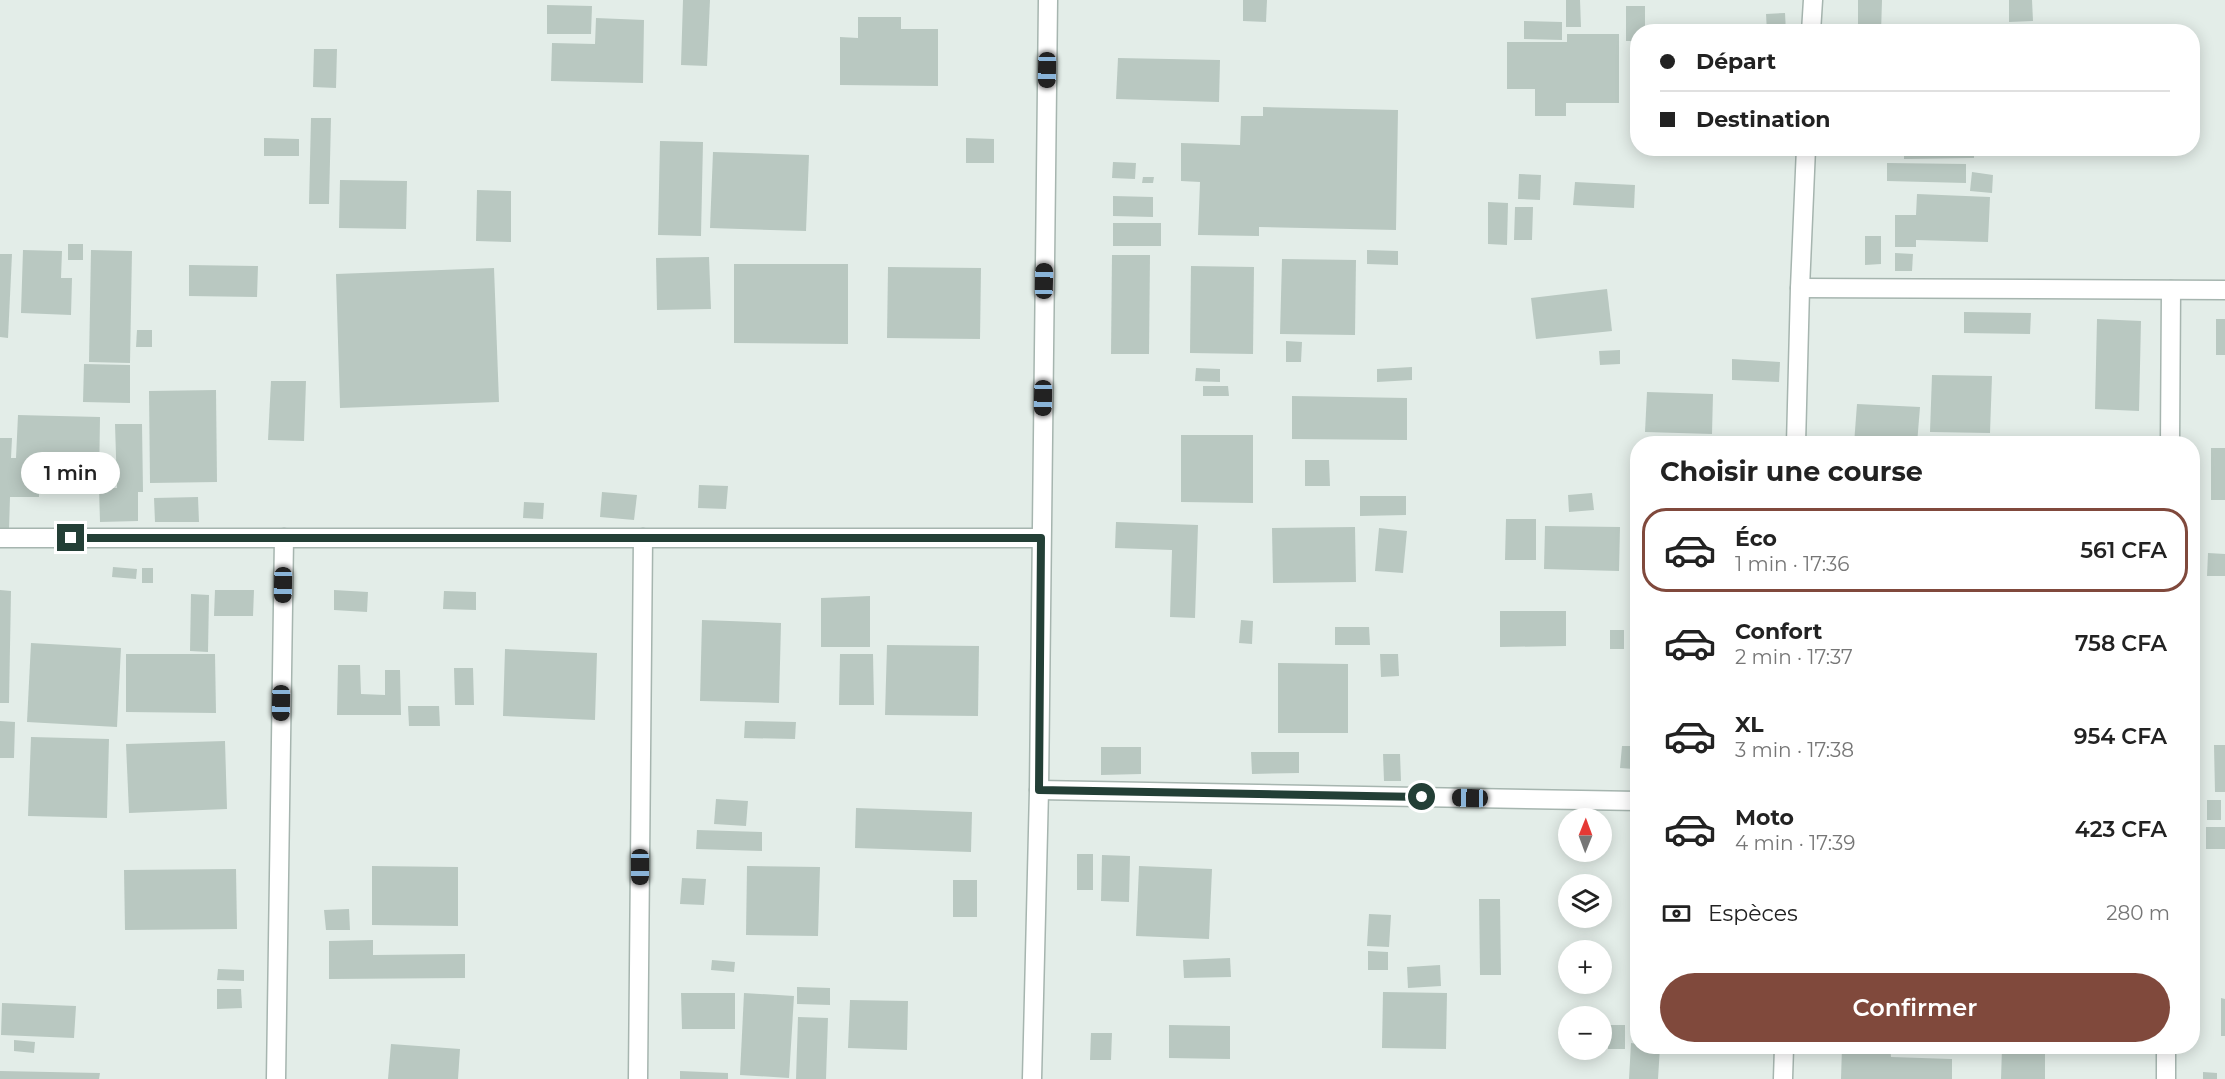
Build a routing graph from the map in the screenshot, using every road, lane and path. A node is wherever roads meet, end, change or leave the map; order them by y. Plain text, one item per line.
1 (1048, 0) edge
2 (1812, 0) edge
3 (1811, 24) edge
4 (1806, 156) edge
5 (1800, 288) junction
6 (2171, 290) junction
7 (2225, 290) edge
8 (1796, 436) edge
9 (2170, 436) edge
10 (0, 538) edge
11 (284, 538) junction
12 (643, 538) junction
13 (1041, 538) junction
14 (1039, 790) junction
15 (1630, 801) edge
16 (1784, 1054) edge
17 (2166, 1054) edge
18 (276, 1079) edge
19 (638, 1079) edge
20 (1032, 1079) edge
21 (1783, 1079) edge
22 (2166, 1079) edge

1 - 13 street
2 - 3 street
4 - 5 street
5 - 6 street
5 - 8 street
6 - 7 street
6 - 9 street
10 - 11 street
11 - 12 street
11 - 18 street
12 - 13 street
12 - 19 street
13 - 14 street
14 - 15 street
14 - 20 street
16 - 21 street
17 - 22 street

